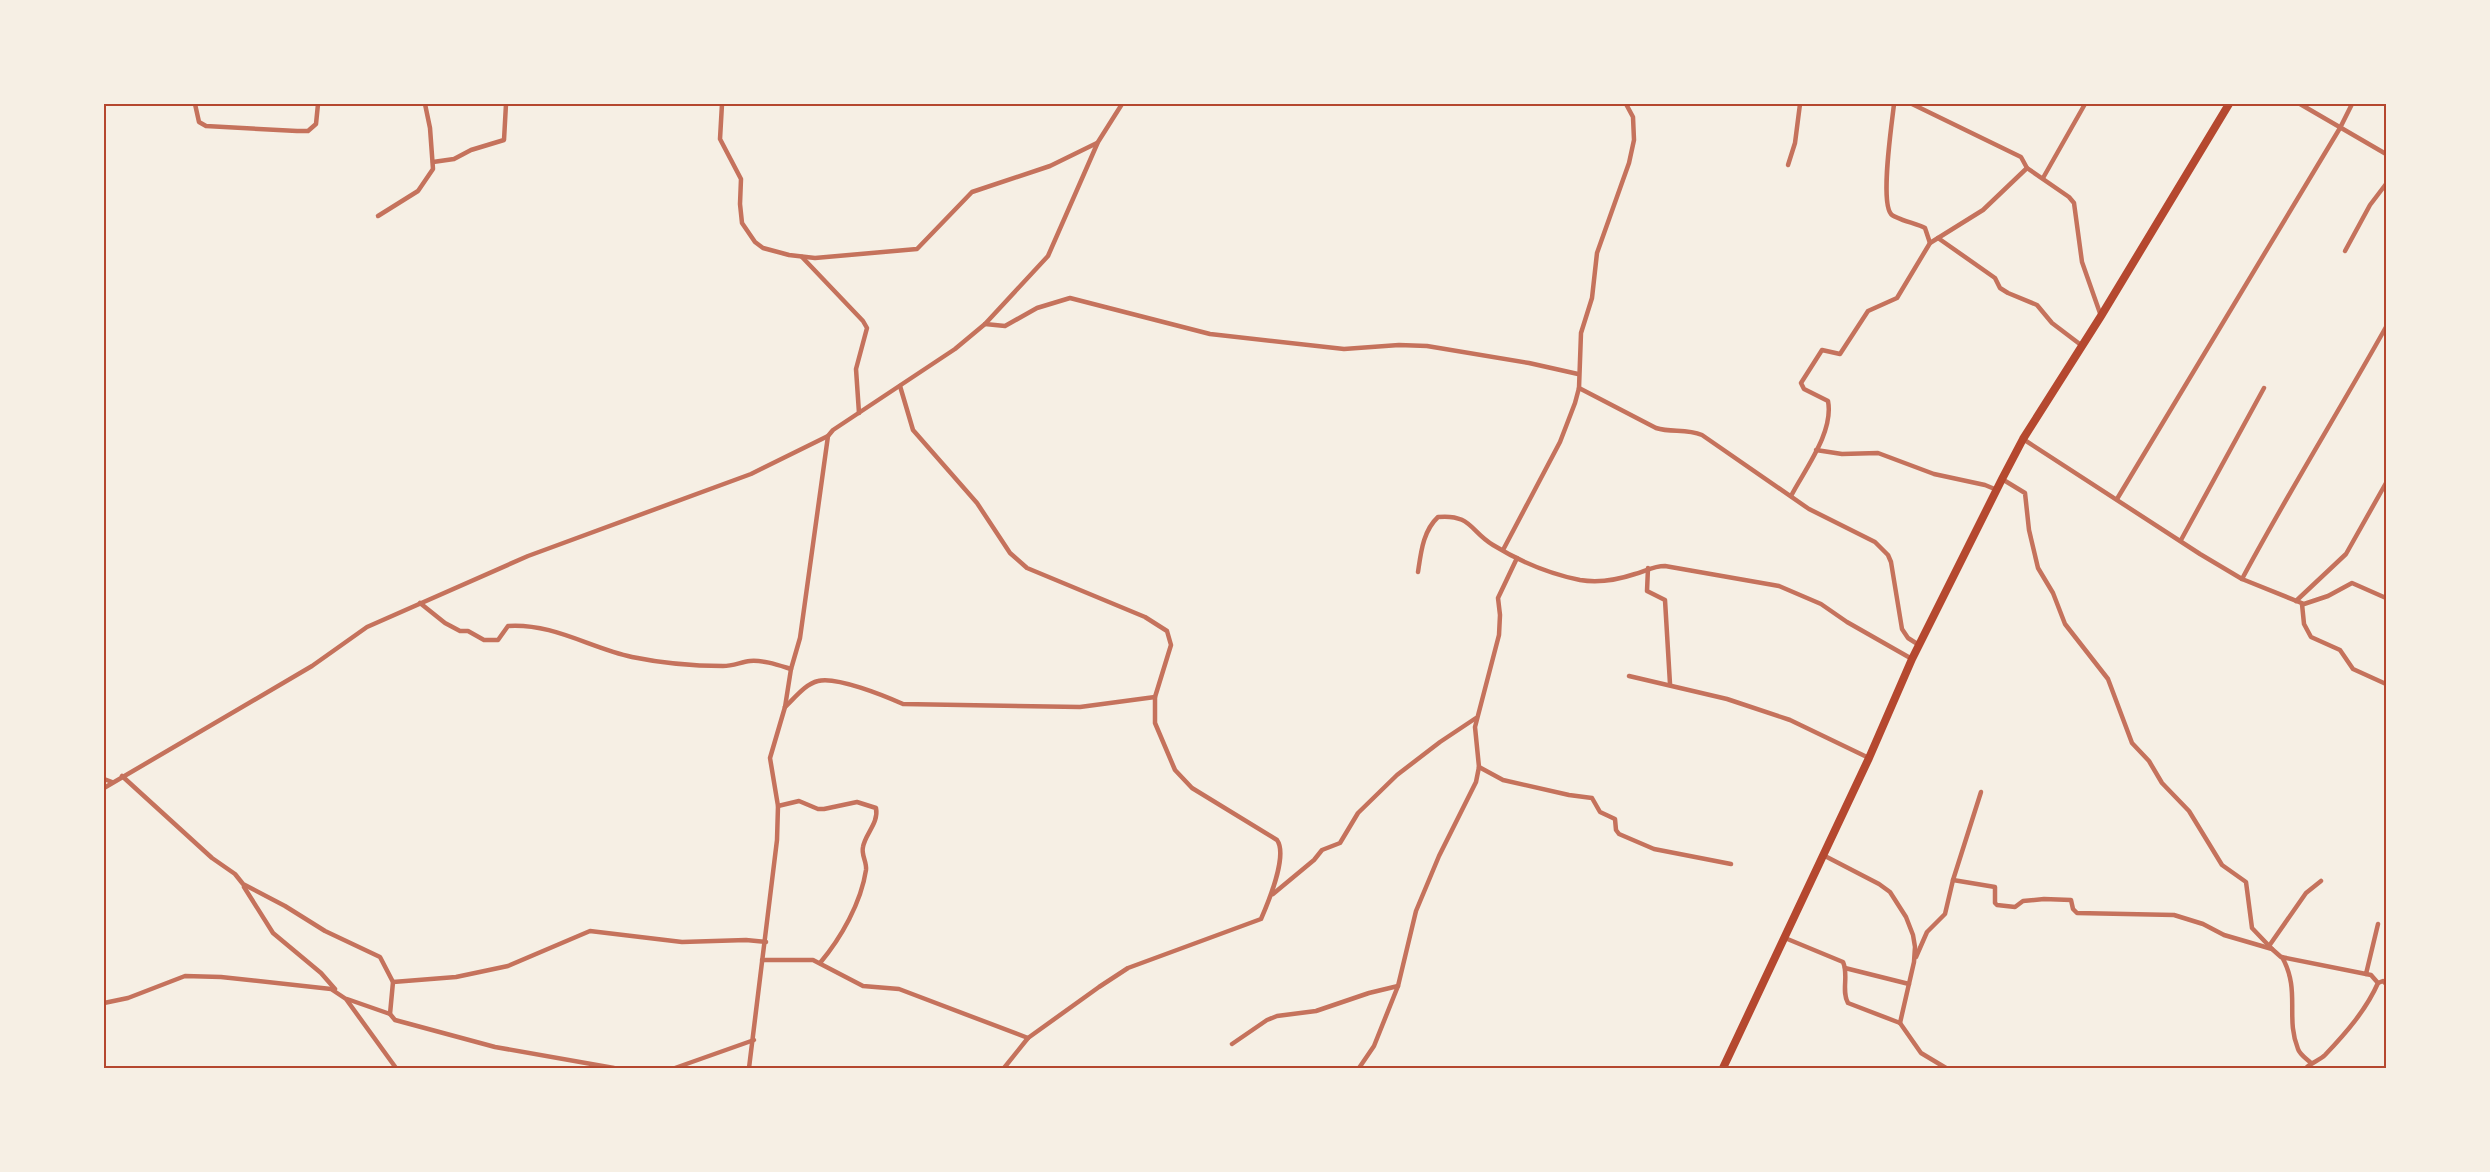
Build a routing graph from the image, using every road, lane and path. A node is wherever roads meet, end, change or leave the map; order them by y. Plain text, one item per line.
1 (195, 104) edge
2 (318, 104) edge
3 (425, 104) edge
4 (506, 104) edge
5 (723, 104) edge
6 (1122, 104) edge
7 (1626, 104) edge
8 (1800, 104) edge
9 (1894, 104) edge
10 (1912, 104) edge
11 (2085, 104) edge
12 (2229, 104) edge
13 (2300, 104) edge
14 (2352, 104) edge
15 (2340, 128) junction
16 (1098, 142) junction
17 (2386, 154) edge
18 (433, 162) junction
19 (1788, 165) dead end
20 (2027, 168) junction
21 (2043, 178) junction
22 (2386, 184) edge
23 (378, 216) dead end
24 (1938, 238) junction
25 (1930, 243) junction
26 (2345, 251) dead end
27 (802, 257) junction
28 (2101, 316) junction
29 (985, 324) junction
30 (2386, 327) edge
31 (2081, 345) junction
32 (1578, 374) junction
33 (900, 386) junction
34 (2264, 387) dead end
35 (1579, 388) junction
36 (859, 413) junction
37 (828, 436) junction
38 (2023, 439) junction
39 (1816, 450) junction
40 (2002, 478) junction
41 (2386, 483) edge
42 (1997, 490) junction
43 (1791, 496) junction
44 (2117, 499) junction
45 (2181, 540) junction
46 (1503, 550) junction
47 (1517, 558) junction
48 (1648, 568) junction
49 (1418, 572) dead end
50 (2242, 579) junction
51 (2386, 598) edge
52 (2296, 601) junction
53 (420, 603) junction
54 (2302, 604) junction
55 (1920, 645) junction
56 (1912, 659) junction
57 (791, 669) junction
58 (1629, 676) dead end
59 (1670, 684) junction
60 (2386, 684) edge
61 (1155, 697) junction
62 (785, 707) junction
63 (1476, 718) junction
64 (1869, 758) junction
65 (1479, 767) junction
66 (122, 776) junction
67 (104, 779) edge
68 (112, 782) junction
69 (104, 788) edge
70 (1981, 792) dead end
71 (778, 806) junction
72 (1822, 854) junction
73 (1731, 864) dead end
74 (1953, 880) junction
75 (2321, 881) dead end
76 (243, 884) junction
77 (1272, 895) junction
78 (2378, 924) dead end
79 (1785, 938) junction
80 (766, 942) junction
81 (2271, 947) junction
82 (2281, 957) junction
83 (762, 960) junction
84 (1914, 962) junction
85 (820, 963) junction
86 (1845, 968) junction
87 (2367, 974) junction
88 (393, 982) junction
89 (2378, 983) junction
90 (1909, 984) junction
91 (2386, 984) edge
92 (1398, 986) junction
93 (338, 992) junction
94 (346, 999) junction
95 (104, 1003) edge
96 (390, 1014) junction
97 (1900, 1023) junction
98 (1028, 1038) junction
99 (754, 1040) junction
100 (1232, 1044) dead end
101 (2311, 1063) junction
102 (396, 1068) edge
103 (614, 1068) edge
104 (675, 1068) edge
105 (749, 1068) edge
106 (1004, 1068) edge
107 (1359, 1068) edge
108 (1722, 1068) edge
109 (1946, 1068) edge
110 (2306, 1068) edge

1 - 2 street
3 - 18 street
4 - 18 street
5 - 27 street
6 - 16 street
7 - 32 street
8 - 19 street
9 - 25 street
10 - 20 street
11 - 21 street
12 - 28 highway
13 - 15 street
14 - 15 street
15 - 17 street
15 - 44 street
16 - 27 street
16 - 29 street
18 - 23 street
20 - 21 street
20 - 24 street
21 - 28 street
22 - 26 street
24 - 25 street
24 - 31 street
25 - 39 street
27 - 36 street
28 - 31 highway
29 - 32 street
29 - 33 street
30 - 50 street
31 - 38 highway
32 - 35 street
33 - 36 street
33 - 61 street
34 - 45 street
35 - 43 street
35 - 46 street
36 - 37 street
37 - 53 street
37 - 57 street
38 - 40 highway
38 - 44 street
39 - 42 street
39 - 43 street
40 - 42 highway
40 - 81 street
41 - 52 street
42 - 55 highway
43 - 55 street
44 - 45 street
45 - 50 street
46 - 47 street
46 - 49 street
47 - 48 street
47 - 63 street
48 - 56 street
48 - 59 street
50 - 52 street
51 - 54 street
52 - 54 street
53 - 57 street
53 - 66 street
54 - 60 street
55 - 56 highway
56 - 64 highway
57 - 62 street
58 - 59 street
59 - 64 street
61 - 62 street
61 - 77 street
62 - 71 street
63 - 65 street
63 - 77 street
64 - 72 highway
65 - 73 street
65 - 92 street
66 - 68 street
66 - 76 street
67 - 68 street
68 - 69 street
70 - 74 street
71 - 80 street
71 - 85 street
72 - 79 highway
72 - 84 street
74 - 81 street
74 - 84 street
75 - 81 street
76 - 88 street
76 - 93 street
77 - 98 street
78 - 87 street
79 - 86 street
79 - 108 highway
80 - 83 street
80 - 88 street
81 - 82 street
82 - 87 street
82 - 101 street
83 - 85 street
83 - 99 street
84 - 90 street
85 - 98 street
86 - 90 street
86 - 97 street
87 - 89 street
88 - 96 street
89 - 91 street
89 - 101 street
90 - 97 street
92 - 100 street
92 - 107 street
93 - 94 street
93 - 95 street
94 - 96 street
94 - 102 street
96 - 103 street
97 - 109 street
98 - 106 street
99 - 104 street
99 - 105 street
101 - 110 street

